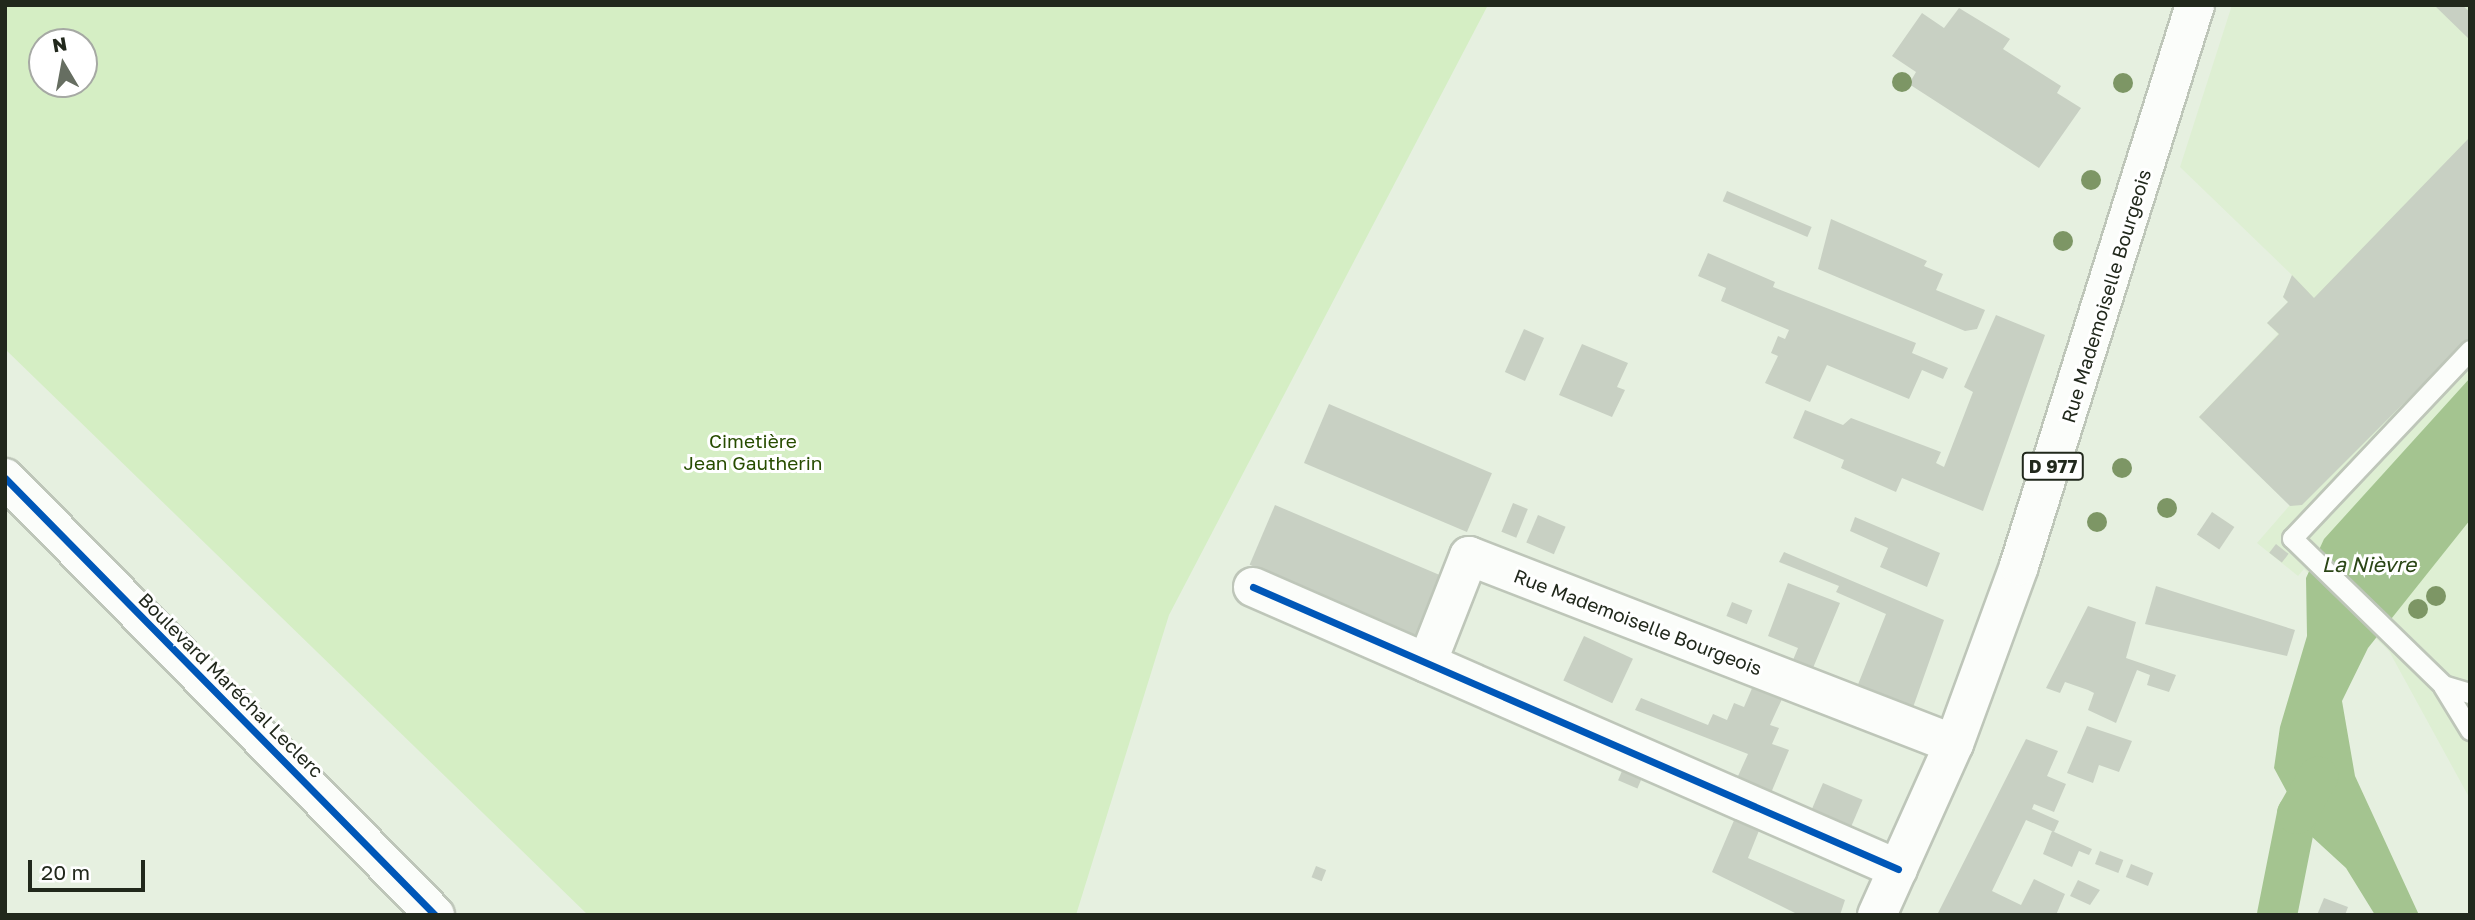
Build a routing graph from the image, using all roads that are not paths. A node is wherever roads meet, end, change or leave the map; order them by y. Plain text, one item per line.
1 (2195, 5) edge
2 (2470, 350) edge
3 (5, 478) edge
4 (1253, 587) dead end
5 (1427, 663) junction
6 (2443, 685) junction
7 (2470, 693) edge
8 (2470, 730) edge
9 (1954, 744) junction
10 (1898, 869) junction
11 (435, 915) edge
12 (1877, 915) edge

1 - 9 main road, Rue Mademoiselle Bourgeois / D 977
2 - 6 lane
3 - 11 main road, Boulevard Maréchal Leclerc
4 - 5 main road
5 - 9 main road, Rue Mademoiselle Bourgeois
5 - 10 main road
6 - 7 lane
6 - 8 lane
9 - 10 main road, Rue Mademoiselle Bourgeois / D 977
10 - 12 main road, Rue Mademoiselle Bourgeois / D 977

